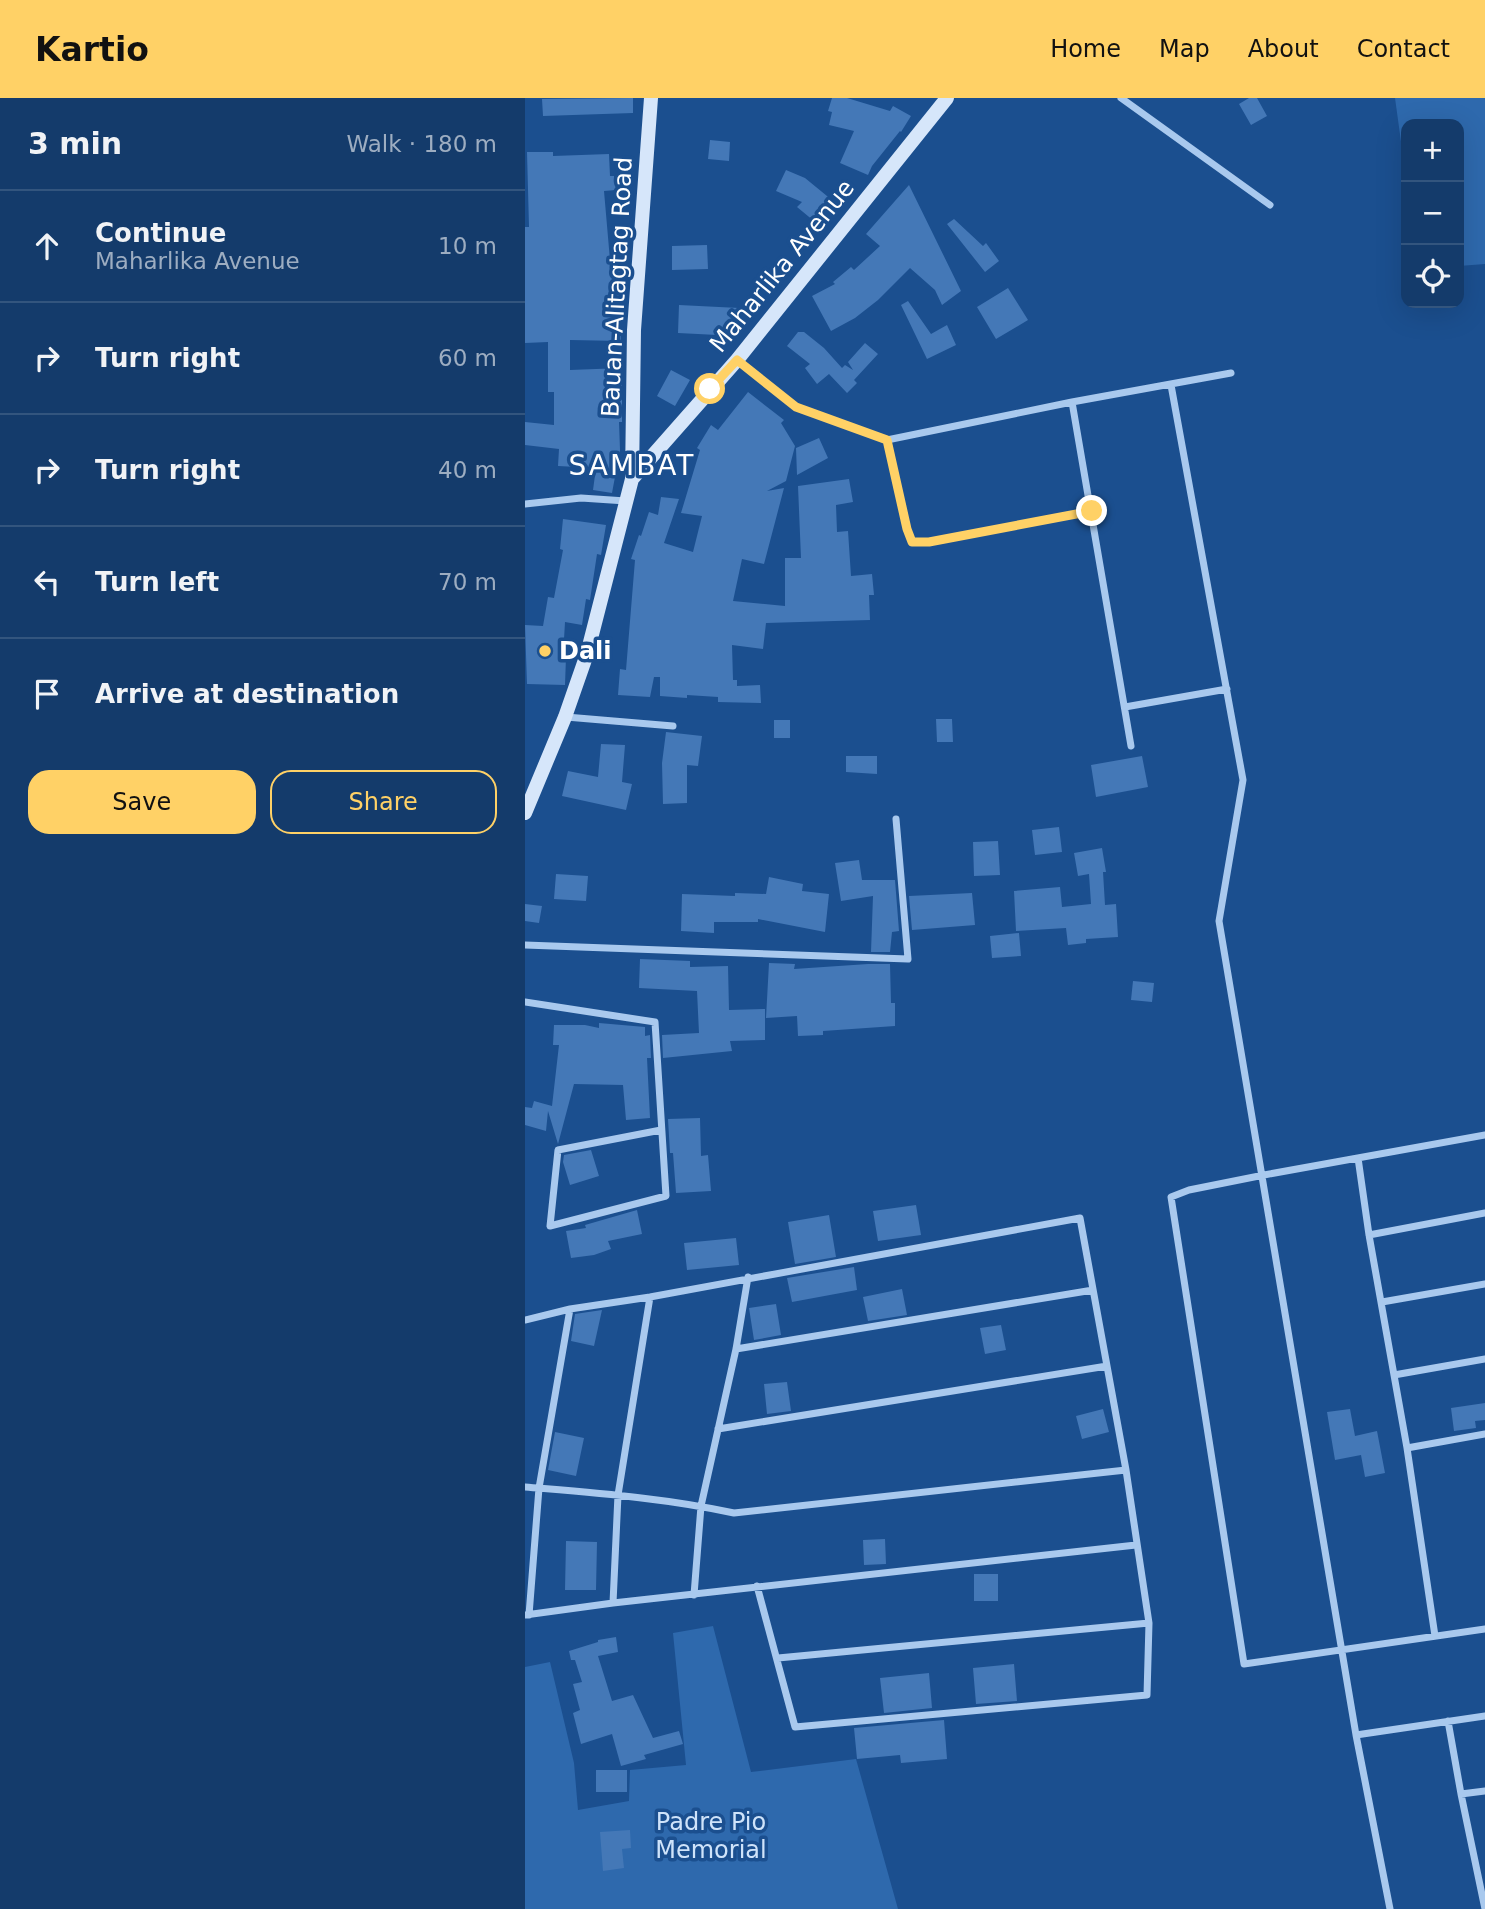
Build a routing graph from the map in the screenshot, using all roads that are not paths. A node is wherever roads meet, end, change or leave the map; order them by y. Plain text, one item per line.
1 (651, 98) edge
2 (947, 98) edge
3 (1121, 98) edge
4 (1270, 205) dead end
5 (737, 360) junction
6 (1231, 373) dead end
7 (1171, 385) junction
8 (1072, 402) junction
9 (887, 440) junction
10 (632, 479) junction
11 (626, 501) junction
12 (525, 504) edge
13 (1092, 511) junction
14 (1227, 690) junction
15 (1125, 707) junction
16 (565, 716) junction
17 (673, 726) dead end
18 (1131, 746) dead end
19 (525, 813) edge
20 (896, 819) dead end
21 (525, 945) edge
22 (525, 1002) edge
23 (661, 1130) junction
24 (1485, 1135) edge
25 (1358, 1158) junction
26 (1263, 1175) junction
27 (1485, 1213) edge
28 (1369, 1235) junction
29 (748, 1277) junction
30 (1485, 1284) edge
31 (1093, 1290) junction
32 (650, 1297) junction
33 (1382, 1302) junction
34 (570, 1309) junction
35 (525, 1320) edge
36 (736, 1349) junction
37 (1485, 1359) edge
38 (1107, 1366) junction
39 (1394, 1376) junction
40 (717, 1429) junction
41 (1485, 1434) edge
42 (1407, 1448) junction
43 (1126, 1470) junction
44 (525, 1487) edge
45 (539, 1488) junction
46 (618, 1495) junction
47 (701, 1506) junction
48 (1136, 1545) junction
49 (757, 1586) junction
50 (694, 1595) junction
51 (613, 1603) junction
52 (527, 1615) edge
53 (1149, 1623) junction
54 (1485, 1629) edge
55 (1435, 1636) junction
56 (1343, 1648) junction
57 (778, 1658) junction
58 (1485, 1716) edge
59 (1448, 1721) junction
60 (1356, 1735) junction
61 (1485, 1791) edge
62 (1461, 1794) junction
63 (1485, 1867) edge
64 (1476, 1868) junction
65 (1390, 1909) edge
66 (1485, 1909) edge

1 - 10 main road, Bauan-Alitagtag Road
2 - 5 main road, Maharlika Avenue
3 - 4 street
5 - 9 street
5 - 10 main road, Maharlika Avenue
6 - 7 street
7 - 8 street
7 - 14 street
8 - 9 street
8 - 13 street
9 - 13 street
10 - 11 main road, Maharlika Avenue
11 - 12 street
11 - 16 main road, Maharlika Avenue
13 - 15 street
14 - 15 street
14 - 26 street
15 - 18 street
16 - 17 street
16 - 19 main road, Maharlika Avenue
20 - 21 street
22 - 23 street
23 - 23 street
24 - 25 street
25 - 26 street
25 - 28 street
26 - 56 street
26 - 56 street
27 - 28 street
28 - 33 street
29 - 31 street
29 - 32 street
29 - 36 street
30 - 33 street
31 - 36 street
31 - 38 street
32 - 34 street
32 - 46 street
33 - 39 street
34 - 35 street
34 - 45 street
36 - 40 street
37 - 39 street
38 - 40 street
38 - 43 street
39 - 42 street
40 - 47 street
41 - 42 street
42 - 55 street
43 - 47 street
43 - 48 street
44 - 45 street
45 - 46 street
45 - 52 street
46 - 47 street
46 - 51 street
47 - 50 street
48 - 49 street
48 - 53 street
49 - 50 street
49 - 57 street
50 - 51 street
51 - 52 street
53 - 57 street
53 - 57 street
54 - 55 street
55 - 56 street
56 - 60 street
58 - 59 street
59 - 60 street
59 - 62 street
60 - 65 street
61 - 62 street
62 - 64 street
63 - 64 street
64 - 66 street

